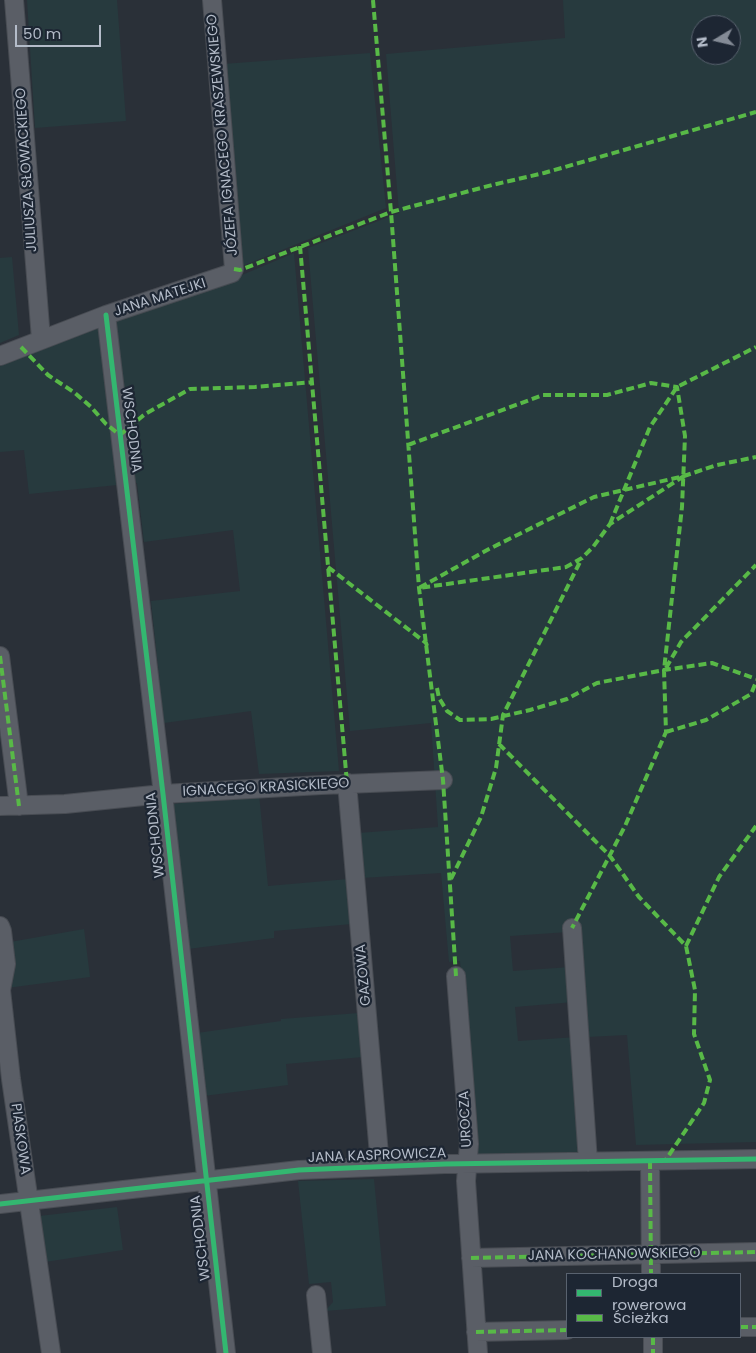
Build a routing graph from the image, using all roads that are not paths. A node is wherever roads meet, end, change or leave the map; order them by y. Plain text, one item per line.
1 (14, 0) edge
2 (212, 0) edge
3 (234, 269) joint
4 (106, 315) junction
5 (41, 339) junction
6 (0, 356) edge
7 (0, 656) edge
8 (443, 780) dead end
9 (346, 783) junction
10 (163, 794) junction
11 (0, 806) edge
12 (19, 806) junction
13 (0, 926) edge
14 (572, 928) dead end
15 (456, 976) dead end
16 (756, 1159) edge
17 (650, 1161) junction
18 (588, 1162) junction
19 (466, 1164) junction
20 (380, 1166) junction
21 (206, 1180) junction
22 (29, 1200) junction
23 (0, 1204) edge
24 (756, 1252) edge
25 (651, 1255) junction
26 (472, 1258) junction
27 (652, 1273) edge
28 (316, 1295) dead end
29 (741, 1327) edge
30 (756, 1327) edge
31 (566, 1330) edge
32 (476, 1332) junction
33 (653, 1338) edge
34 (51, 1353) edge
35 (226, 1353) edge
36 (322, 1353) edge
37 (478, 1353) edge
38 (653, 1353) edge

1 - 5 street, JULIUSZA SŁOWACKIEGO
2 - 3 street, JÓZEFA IGNACEGO KRASZEWSKIEGO
3 - 4 street, JANA MATEJKI
4 - 5 street, JANA MATEJKI
4 - 10 street, WSCHODNIA
5 - 6 street, JANA MATEJKI
7 - 12 street
8 - 9 street, IGNACEGO KRASICKIEGO
9 - 10 street, IGNACEGO KRASICKIEGO
9 - 20 street, GAZOWA
10 - 12 street, IGNACEGO KRASICKIEGO
10 - 21 street, WSCHODNIA
11 - 12 street, IGNACEGO KRASICKIEGO
13 - 22 street, PIASKOWA
14 - 18 street
15 - 19 street, UROCZA
16 - 17 street, JANA KASPROWICZA
17 - 18 street, JANA KASPROWICZA
17 - 25 street
18 - 19 street, JANA KASPROWICZA
19 - 20 street, JANA KASPROWICZA
19 - 26 street, UROCZA
20 - 21 street, JANA KASPROWICZA
21 - 22 street, JANA KASPROWICZA
21 - 35 street, WSCHODNIA
22 - 23 street, JANA KASPROWICZA
22 - 34 street, PIASKOWA
24 - 25 street, JANA KOCHANOWSKIEGO
25 - 26 street, JANA KOCHANOWSKIEGO
25 - 27 street
26 - 32 street, UROCZA
28 - 36 street
29 - 30 street
31 - 32 street
32 - 37 street, UROCZA
33 - 38 street

